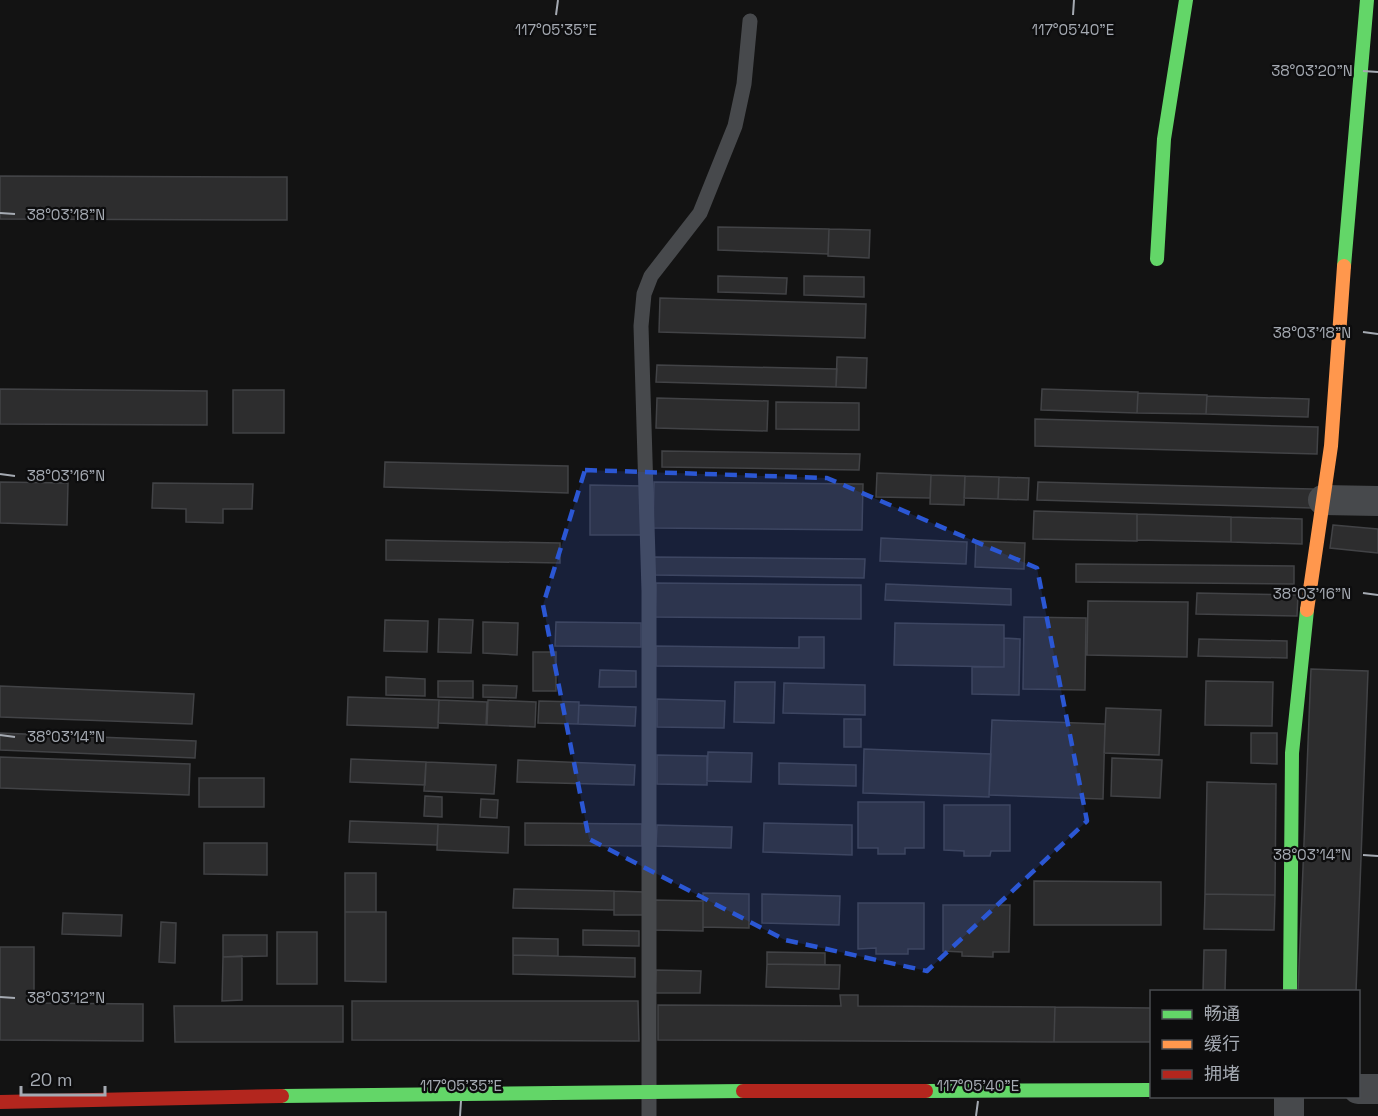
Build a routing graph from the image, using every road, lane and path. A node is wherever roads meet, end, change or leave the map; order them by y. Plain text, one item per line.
1 (1186, 0) edge
2 (1367, 0) edge
3 (750, 21) dead end
4 (1157, 259) dead end
5 (1323, 500) junction
6 (1378, 501) edge
7 (1290, 990) edge
8 (1360, 1089) edge
9 (1378, 1089) edge
10 (1150, 1090) edge
11 (649, 1092) junction
12 (1289, 1098) edge
13 (0, 1102) edge
14 (649, 1116) edge
15 (1289, 1116) edge

1 - 4 street
2 - 5 street
3 - 11 lane
5 - 6 street
5 - 7 street
8 - 9 street
10 - 11 street
11 - 13 street
11 - 14 lane
12 - 15 street

